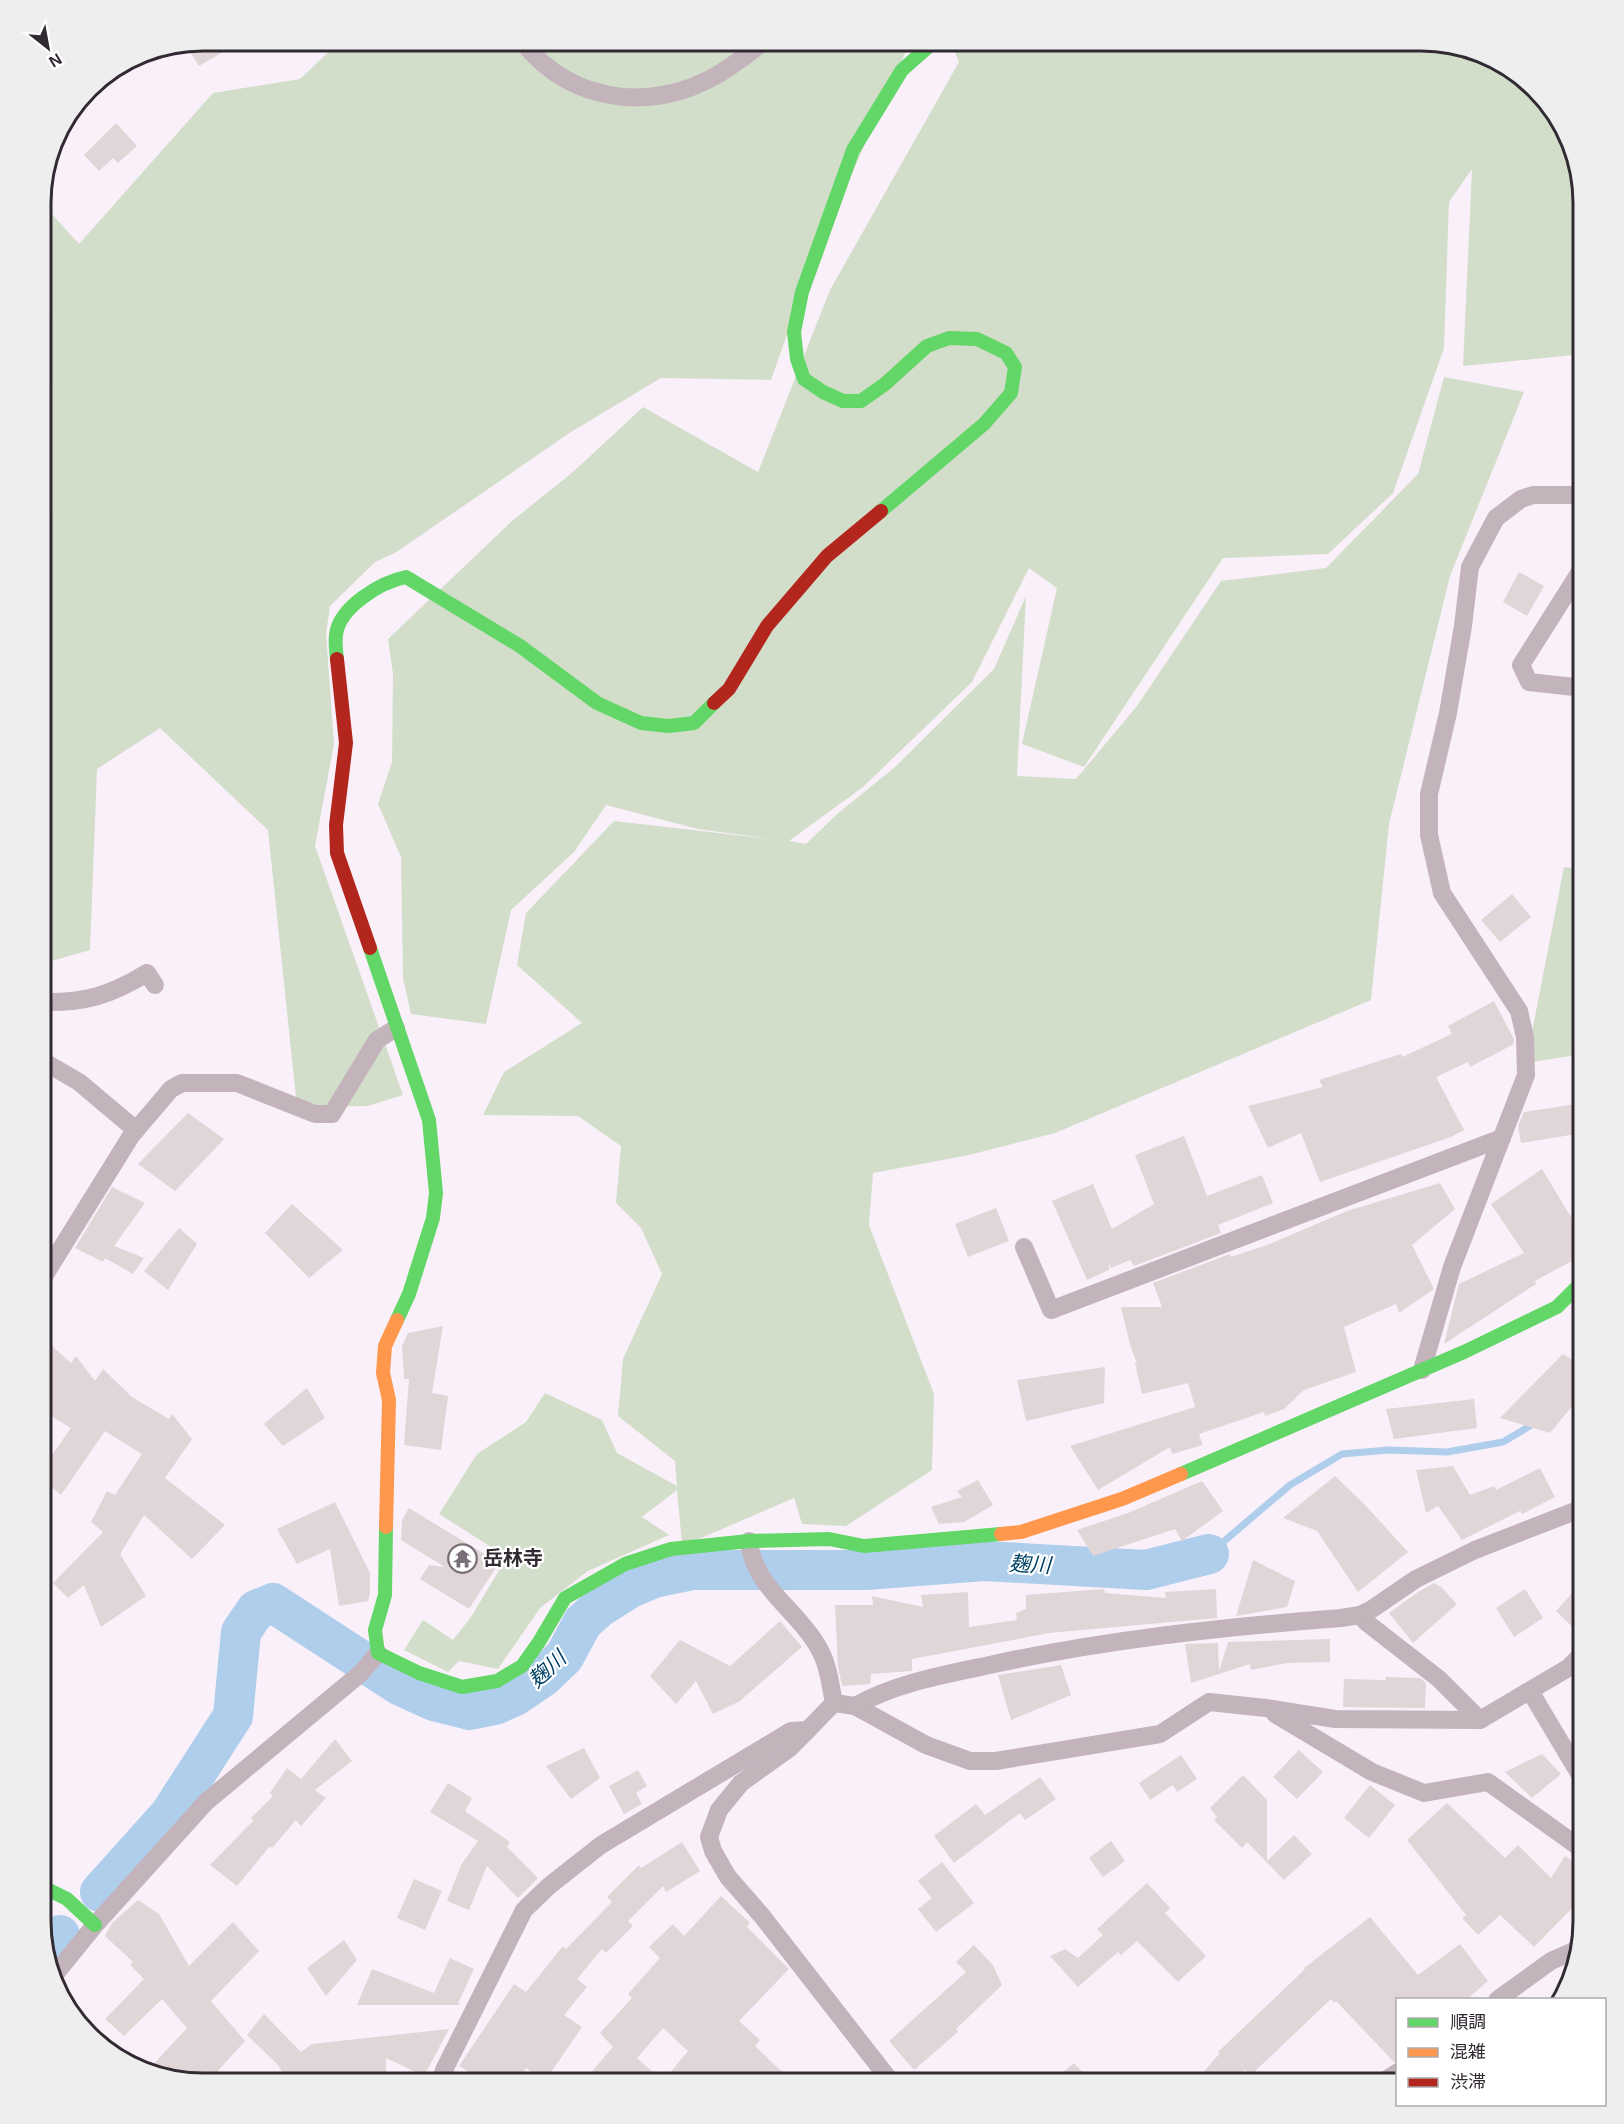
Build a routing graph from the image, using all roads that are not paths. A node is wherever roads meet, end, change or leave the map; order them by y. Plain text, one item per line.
1 (530, 51) edge
2 (753, 51) edge
3 (924, 51) edge
4 (1573, 495) edge
5 (1573, 584) edge
6 (1573, 687) edge
7 (155, 985) dead end
8 (51, 1001) edge
9 (396, 1028) junction
10 (51, 1066) edge
11 (136, 1130) junction
12 (1502, 1138) junction
13 (1024, 1247) dead end
14 (51, 1265) edge
15 (1573, 1292) edge
16 (1422, 1370) junction
17 (1573, 1512) edge
18 (749, 1546) junction
19 (1360, 1615) junction
20 (376, 1655) junction
21 (1573, 1663) edge
22 (1530, 1691) junction
23 (834, 1703) junction
24 (855, 1706) junction
25 (1266, 1708) junction
26 (1480, 1720) junction
27 (808, 1730) junction
28 (1573, 1762) edge
29 (1573, 1842) edge
30 (51, 1891) edge
31 (95, 1925) junction
32 (1569, 1953) edge
33 (59, 1969) edge
34 (1500, 1998) edge
35 (443, 2073) edge
36 (883, 2073) edge

1 - 2 street
3 - 9 street
4 - 12 street
5 - 6 street
7 - 8 street
9 - 11 street
9 - 20 street
10 - 11 street
11 - 14 street
12 - 13 street
12 - 16 street
15 - 16 street
16 - 18 street
17 - 19 street
18 - 20 street
18 - 23 street
19 - 24 street
19 - 26 street
20 - 31 street
21 - 22 street
22 - 26 street
22 - 28 street
23 - 24 street
23 - 27 street
24 - 25 street
25 - 26 street
25 - 29 street
27 - 35 street
27 - 36 street
30 - 31 street
31 - 33 street
32 - 34 street

